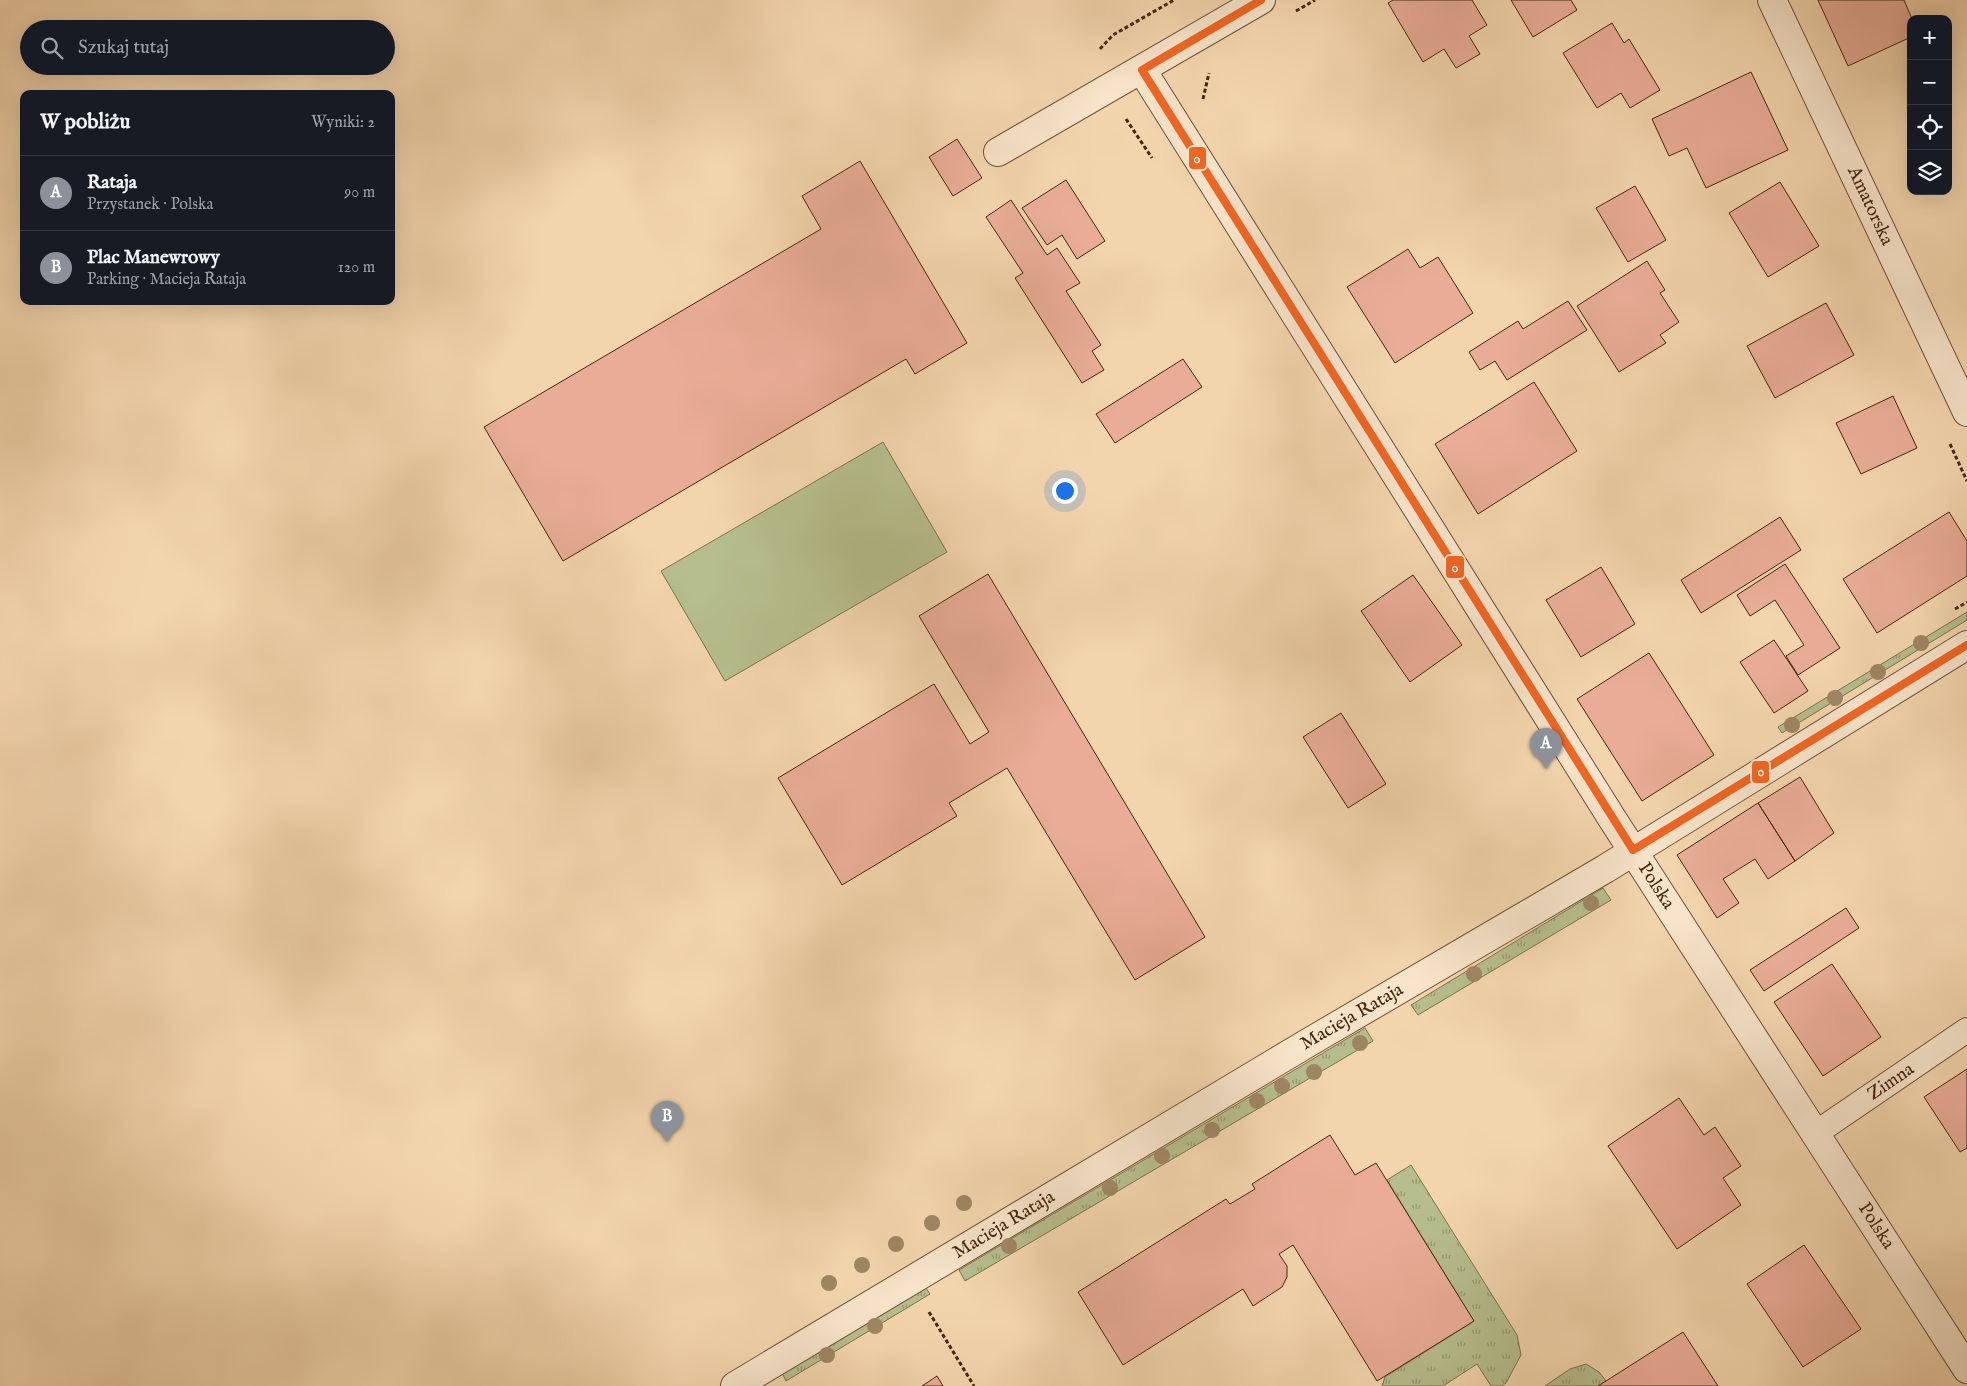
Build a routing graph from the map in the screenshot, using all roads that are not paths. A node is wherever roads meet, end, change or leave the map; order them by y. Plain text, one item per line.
1 (1260, 0) edge
2 (1772, 0) edge
3 (1142, 70) junction
4 (998, 152) dead end
5 (1967, 412) edge
6 (1967, 645) edge
7 (1633, 850) junction
8 (1967, 1030) edge
9 (1816, 1132) junction
10 (1967, 1369) edge
11 (735, 1386) edge

1 - 3 street
2 - 5 street, Amatorska
3 - 4 street
3 - 7 street, Polska
6 - 7 street, Macieja Rataja
7 - 9 street, Polska
7 - 11 street, Macieja Rataja
8 - 9 lane, Zimna
9 - 10 street, Polska

